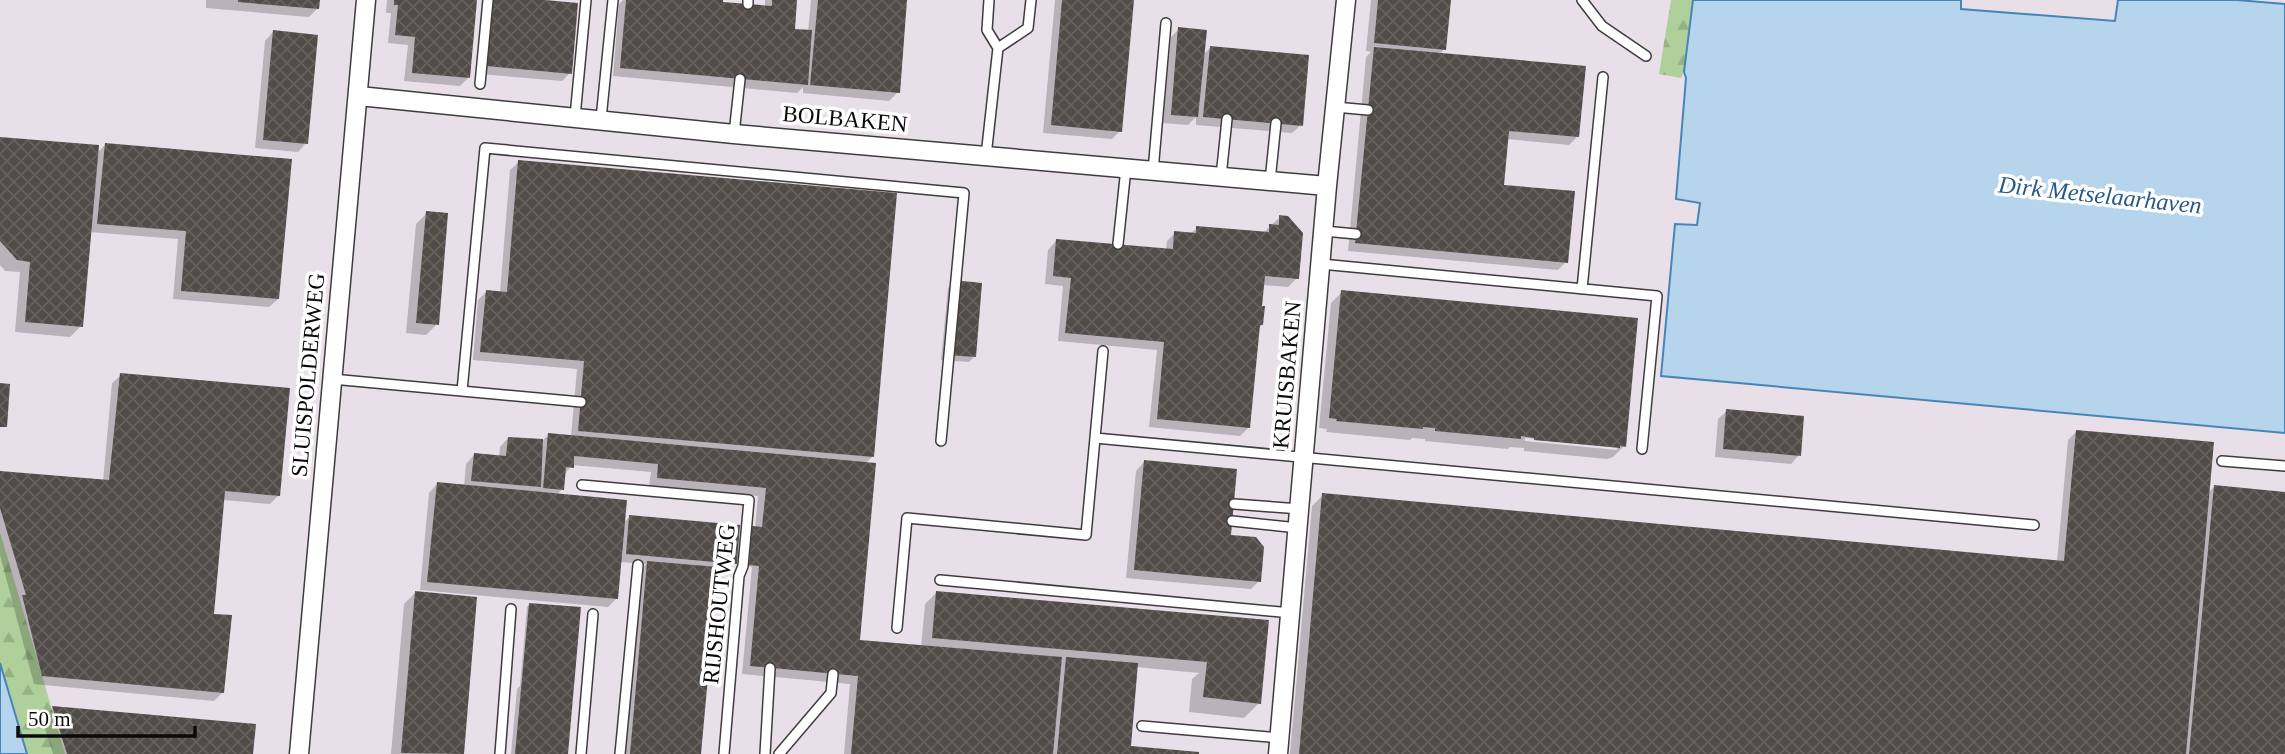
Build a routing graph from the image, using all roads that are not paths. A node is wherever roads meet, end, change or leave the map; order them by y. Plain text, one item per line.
1 (366, 0) edge
2 (488, 0) edge
3 (586, 0) edge
4 (613, 0) edge
5 (989, 0) edge
6 (1031, 0) edge
7 (1346, 0) edge
8 (1582, 0) edge
9 (1166, 23) dead end
10 (998, 48) junction
11 (1646, 56) dead end
12 (1603, 77) dead end
13 (740, 79) dead end
14 (480, 84) dead end
15 (359, 96) junction
16 (1335, 107) junction
17 (1368, 110) dead end
18 (575, 117) junction
19 (601, 119) junction
20 (1227, 119) dead end
21 (1276, 123) dead end
22 (734, 134) junction
23 (986, 156) junction
24 (1126, 168) junction
25 (1153, 171) junction
26 (1221, 177) junction
27 (1270, 181) junction
28 (1327, 186) junction
29 (1324, 231) junction
30 (1356, 234) dead end
31 (1118, 244) dead end
32 (1321, 264) junction
33 (1582, 289) junction
34 (1103, 351) dead end
35 (332, 379) junction
36 (462, 391) junction
37 (581, 402) dead end
38 (1095, 438) junction
39 (941, 440) dead end
40 (1642, 449) dead end
41 (1304, 457) junction
42 (2222, 461) dead end
43 (2285, 466) edge
44 (582, 485) dead end
45 (1234, 504) dead end
46 (1300, 509) junction
47 (1232, 521) dead end
48 (2034, 525) dead end
49 (1298, 528) junction
50 (638, 565) dead end
51 (940, 580) dead end
52 (511, 608) dead end
53 (1291, 613) junction
54 (593, 614) dead end
55 (897, 628) dead end
56 (770, 668) dead end
57 (833, 674) dead end
58 (1142, 726) dead end
59 (1279, 746) edge
60 (299, 754) edge
61 (500, 754) edge
62 (581, 754) edge
63 (620, 754) edge
64 (724, 754) edge
65 (765, 754) edge
66 (779, 754) edge

1 - 15 street, SLUISPOLDERWEG
2 - 14 lane
3 - 18 lane
4 - 19 lane
5 - 10 lane
6 - 10 lane
7 - 16 street, KRUISBAKEN
8 - 11 lane
9 - 25 lane
10 - 23 lane
12 - 33 lane
13 - 22 lane
15 - 18 street, BOLBAKEN
15 - 35 street, SLUISPOLDERWEG
16 - 17 lane
16 - 28 street, KRUISBAKEN
18 - 19 street, BOLBAKEN
19 - 22 street, BOLBAKEN
20 - 26 lane
21 - 27 lane
22 - 23 street, BOLBAKEN
23 - 24 street, BOLBAKEN
24 - 25 street, BOLBAKEN
24 - 31 lane
25 - 26 street, BOLBAKEN
26 - 27 street, BOLBAKEN
27 - 28 street, BOLBAKEN
28 - 29 street, KRUISBAKEN
29 - 30 lane
29 - 32 street, KRUISBAKEN
32 - 33 lane
32 - 41 street, KRUISBAKEN
33 - 40 lane
34 - 38 lane
35 - 36 lane
35 - 60 street, SLUISPOLDERWEG
36 - 37 lane
36 - 39 lane
38 - 41 lane
38 - 55 lane
41 - 46 street, KRUISBAKEN
41 - 48 lane
42 - 43 lane
44 - 64 lane, RIJSHOUTWEG
45 - 46 lane
46 - 49 street, KRUISBAKEN
47 - 49 lane
49 - 53 street, KRUISBAKEN
50 - 63 lane
51 - 53 lane
52 - 61 lane
53 - 59 street, KRUISBAKEN
54 - 62 lane
56 - 65 lane
57 - 66 lane
58 - 59 lane

